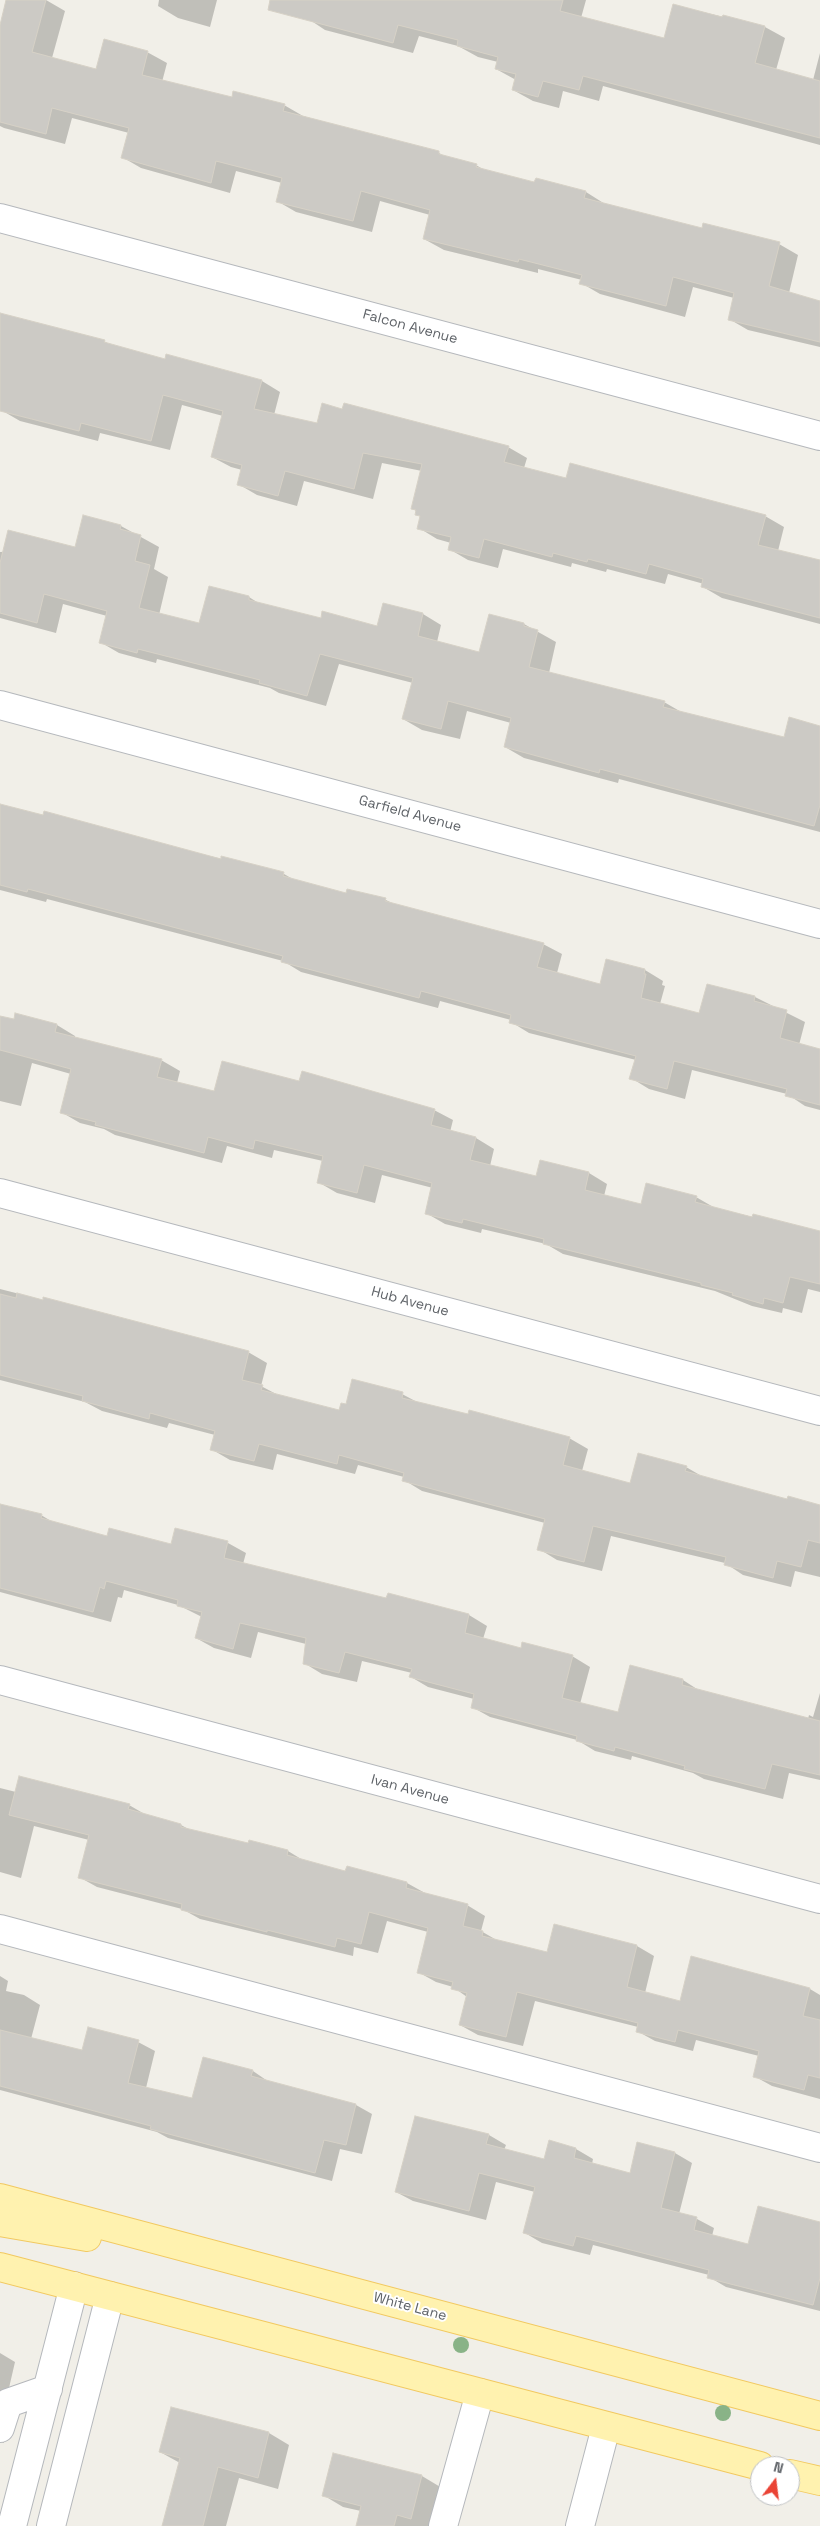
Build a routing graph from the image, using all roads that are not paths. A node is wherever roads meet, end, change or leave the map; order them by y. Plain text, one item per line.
1 (0, 218) edge
2 (820, 436) edge
3 (0, 705) edge
4 (820, 924) edge
5 (0, 1193) edge
6 (820, 1412) edge
7 (0, 1680) edge
8 (820, 1899) edge
9 (0, 1929) edge
10 (820, 2148) edge
11 (0, 2198) edge
12 (0, 2222) edge
13 (0, 2267) edge
14 (273, 2270) junction
15 (74, 2286) junction
16 (110, 2296) junction
17 (48, 2389) junction
18 (480, 2393) junction
19 (820, 2416) edge
20 (606, 2427) junction
21 (0, 2428) edge
22 (750, 2463) edge
23 (800, 2476) edge
24 (820, 2481) edge
25 (9, 2516) edge
26 (581, 2523) edge
27 (51, 2526) edge
28 (443, 2526) edge

1 - 2 street, Falcon Avenue
3 - 4 street, Garfield Avenue
5 - 6 street, Hub Avenue
7 - 8 street, Ivan Avenue
9 - 10 street
11 - 14 main road, White Lane
12 - 14 main road
13 - 15 main road
14 - 19 main road, White Lane
15 - 16 main road
15 - 17 street
16 - 18 main road
16 - 27 street
17 - 21 street
17 - 25 street
18 - 20 main road
18 - 28 street
20 - 22 main road
20 - 26 street
23 - 24 main road

